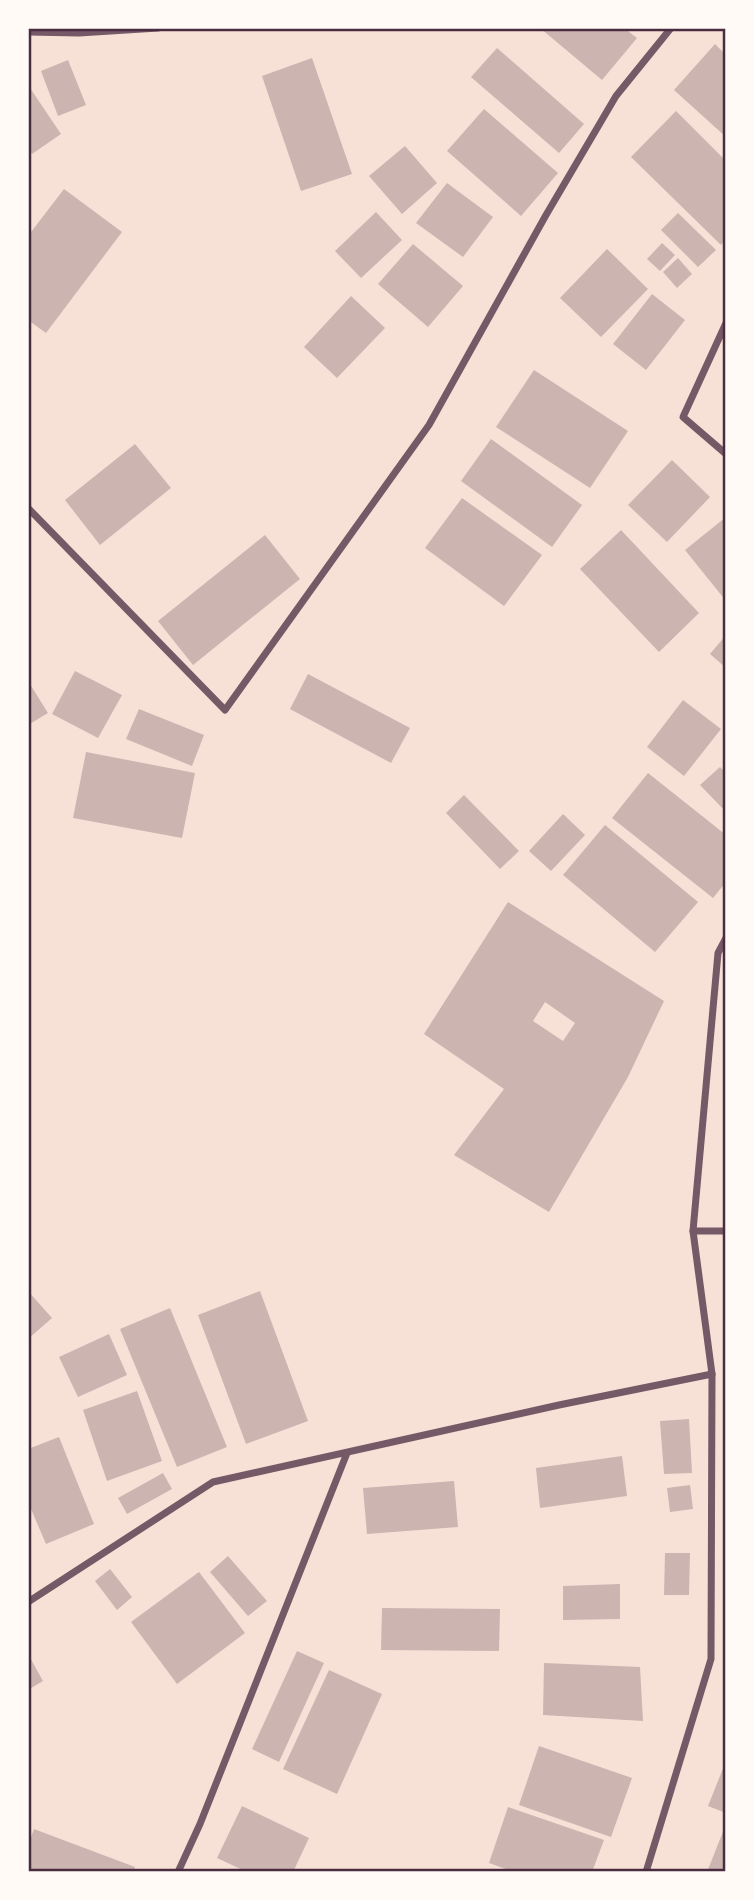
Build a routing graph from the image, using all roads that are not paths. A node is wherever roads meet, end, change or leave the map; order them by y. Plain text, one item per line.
1 (158, 28) edge
2 (671, 28) edge
3 (28, 32) edge
4 (726, 323) edge
5 (726, 454) edge
6 (28, 508) edge
7 (726, 938) edge
8 (693, 1231) junction
9 (726, 1231) edge
10 (712, 1374) junction
11 (347, 1453) junction
12 (28, 1602) edge
13 (178, 1872) edge
14 (646, 1872) edge

1 - 3 street
2 - 6 street
4 - 5 street
7 - 8 street
8 - 9 street
8 - 10 street
10 - 11 street
10 - 14 street
11 - 12 street
11 - 13 street

